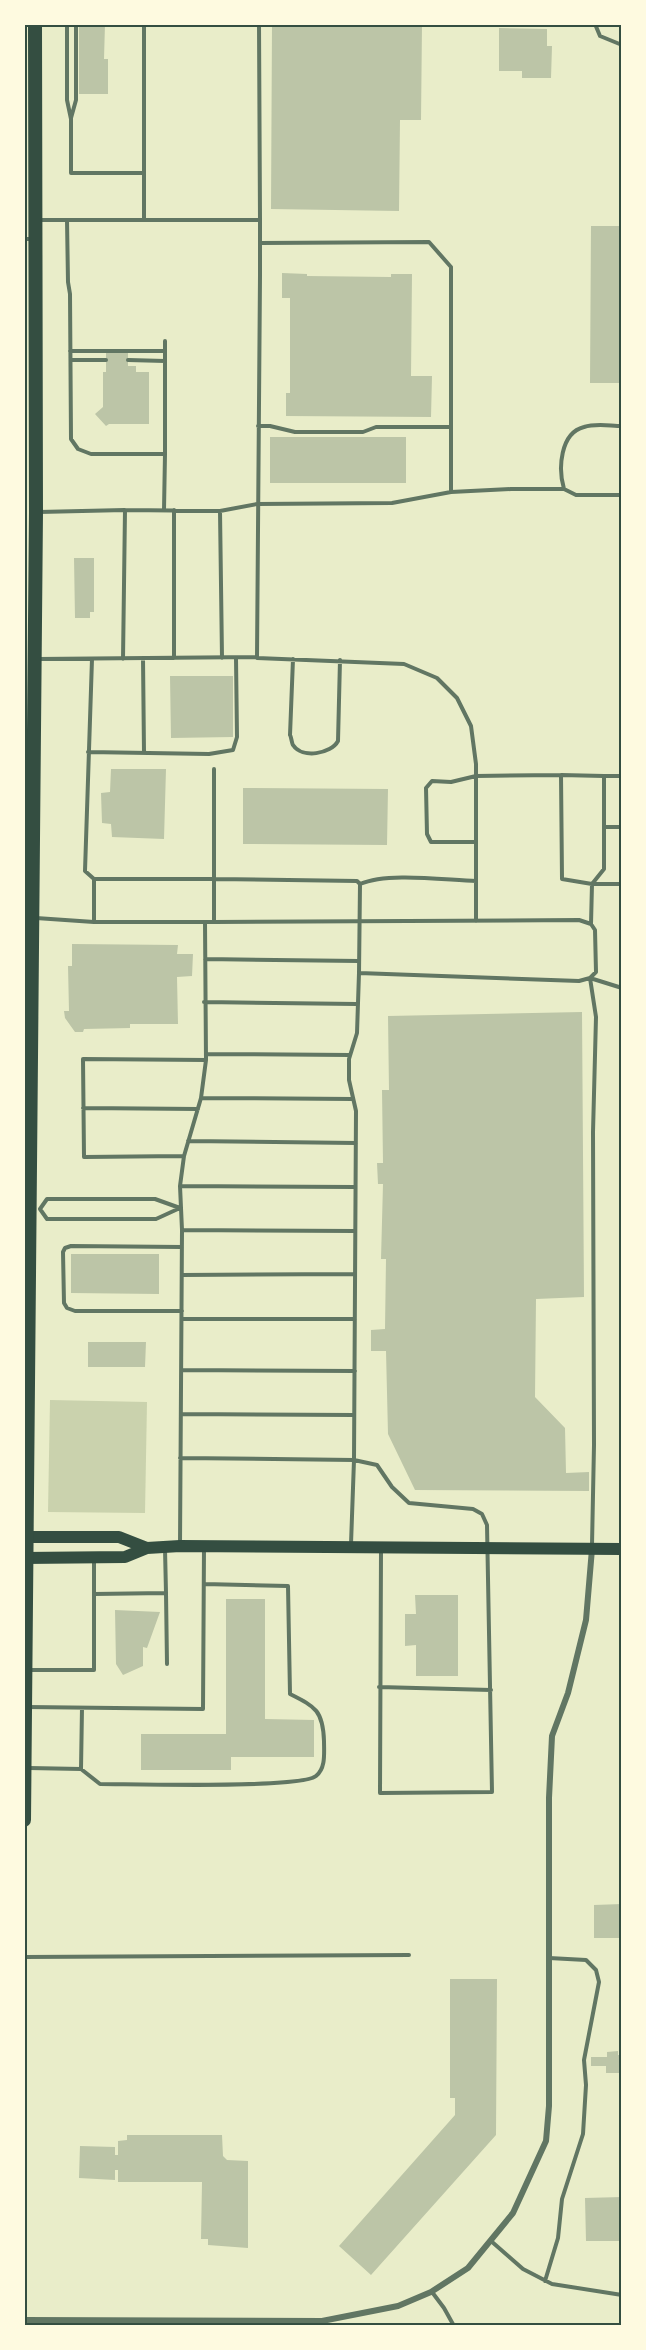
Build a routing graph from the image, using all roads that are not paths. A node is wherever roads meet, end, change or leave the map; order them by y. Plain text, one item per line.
1 (35, 24) edge
2 (67, 24) edge
3 (76, 24) edge
4 (144, 24) edge
5 (259, 24) edge
6 (595, 24) edge
7 (622, 45) edge
8 (71, 119) junction
9 (144, 173) junction
10 (34, 220) junction
11 (67, 220) junction
12 (144, 220) junction
13 (260, 220) junction
14 (30, 239) edge
15 (260, 243) junction
16 (165, 341) dead end
17 (70, 351) junction
18 (165, 351) junction
19 (70, 360) junction
20 (106, 360) dead end
21 (128, 360) dead end
22 (165, 361) junction
23 (258, 426) junction
24 (622, 426) edge
25 (451, 427) junction
26 (165, 454) junction
27 (564, 489) junction
28 (451, 492) junction
29 (622, 495) edge
30 (257, 504) junction
31 (125, 510) junction
32 (165, 510) junction
33 (174, 510) junction
34 (220, 511) junction
35 (30, 512) edge
36 (257, 657) junction
37 (142, 658) junction
38 (174, 658) junction
39 (222, 658) junction
40 (236, 658) junction
41 (34, 659) junction
42 (92, 659) junction
43 (123, 659) junction
44 (293, 659) junction
45 (340, 660) junction
46 (88, 752) junction
47 (144, 753) junction
48 (214, 769) dead end
49 (561, 775) junction
50 (604, 776) junction
51 (622, 776) edge
52 (476, 777) junction
53 (604, 827) junction
54 (622, 827) edge
55 (476, 842) junction
56 (94, 879) junction
57 (214, 879) junction
58 (476, 881) junction
59 (360, 884) junction
60 (592, 884) junction
61 (622, 884) edge
62 (28, 918) edge
63 (359, 921) junction
64 (476, 921) junction
65 (94, 922) junction
66 (205, 922) junction
67 (214, 922) junction
68 (591, 924) junction
69 (205, 959) junction
70 (359, 961) junction
71 (359, 973) junction
72 (590, 978) junction
73 (622, 988) edge
74 (204, 1002) junction
75 (357, 1004) junction
76 (206, 1054) junction
77 (350, 1055) junction
78 (206, 1060) junction
79 (201, 1098) junction
80 (353, 1099) junction
81 (83, 1108) junction
82 (198, 1109) junction
83 (188, 1142) junction
84 (356, 1143) junction
85 (184, 1156) junction
86 (180, 1186) junction
87 (355, 1187) junction
88 (180, 1208) junction
89 (31, 1209) edge
90 (182, 1230) junction
91 (355, 1231) junction
92 (182, 1247) junction
93 (355, 1274) junction
94 (182, 1275) junction
95 (182, 1311) junction
96 (182, 1319) junction
97 (355, 1319) junction
98 (181, 1370) junction
99 (355, 1371) junction
100 (181, 1414) junction
101 (354, 1415) junction
102 (180, 1458) junction
103 (354, 1460) junction
104 (25, 1537) edge
105 (180, 1546) junction
106 (204, 1546) junction
107 (165, 1547) junction
108 (351, 1547) junction
109 (147, 1548) junction
110 (381, 1548) junction
111 (488, 1548) junction
112 (592, 1549) junction
113 (622, 1549) edge
114 (94, 1557) junction
115 (25, 1558) edge
116 (204, 1584) junction
117 (166, 1593) junction
118 (94, 1594) junction
119 (168, 1664) dead end
120 (26, 1670) junction
121 (379, 1687) junction
122 (491, 1690) junction
123 (25, 1707) edge
124 (82, 1708) junction
125 (24, 1768) edge
126 (81, 1769) junction
127 (24, 1820) edge
128 (409, 1955) dead end
129 (24, 1957) edge
130 (549, 1958) junction
131 (490, 2240) junction
132 (545, 2281) junction
133 (431, 2292) junction
134 (622, 2295) edge
135 (24, 2320) edge
136 (284, 2324) edge
137 (454, 2326) edge

1 - 10 main road
2 - 8 lane
3 - 8 lane
4 - 9 lane
5 - 13 lane
6 - 7 lane
8 - 9 lane
9 - 12 lane
10 - 11 lane
10 - 14 main road
11 - 12 lane
11 - 17 lane
12 - 13 lane
13 - 15 lane
14 - 35 main road
15 - 23 lane
15 - 25 lane
16 - 18 lane
17 - 18 lane
17 - 19 lane
18 - 22 lane
19 - 20 lane
19 - 26 lane
21 - 22 lane
22 - 26 lane
23 - 25 lane
23 - 30 lane
24 - 27 lane
25 - 28 lane
26 - 32 lane
27 - 28 lane
27 - 29 lane
28 - 30 lane
30 - 34 lane
30 - 36 lane
31 - 32 lane
31 - 35 lane
31 - 43 lane
32 - 33 lane
33 - 34 lane
33 - 38 lane
34 - 39 lane
35 - 41 main road
36 - 40 lane
36 - 44 lane
37 - 38 lane
37 - 43 lane
37 - 47 lane
38 - 39 lane
39 - 40 lane
40 - 47 lane
41 - 42 lane
41 - 62 main road
42 - 43 lane
42 - 46 lane
44 - 45 lane
44 - 45 lane
45 - 52 lane
46 - 47 lane
46 - 56 lane
48 - 57 lane
49 - 50 lane
49 - 52 lane
49 - 60 lane
50 - 51 lane
50 - 53 lane
52 - 55 lane
52 - 55 lane
53 - 54 lane
53 - 60 lane
55 - 58 lane
56 - 57 lane
56 - 65 lane
57 - 59 lane
57 - 67 lane
58 - 59 lane
58 - 64 lane
59 - 63 lane
60 - 61 lane
60 - 68 lane
62 - 65 lane
62 - 89 main road
63 - 64 lane
63 - 67 lane
63 - 70 lane
64 - 68 lane
65 - 66 lane
66 - 67 lane
66 - 69 lane
68 - 72 lane
69 - 70 lane
69 - 74 lane
70 - 71 lane
71 - 72 lane
71 - 75 lane
72 - 73 lane
72 - 112 lane
74 - 75 lane
74 - 76 lane
75 - 77 lane
76 - 77 lane
76 - 78 lane
77 - 80 lane
78 - 79 lane
78 - 81 lane
79 - 80 lane
79 - 82 lane
80 - 84 lane
81 - 82 lane
81 - 85 lane
82 - 83 lane
83 - 84 lane
83 - 85 lane
84 - 87 lane
85 - 86 lane
86 - 87 lane
86 - 88 lane
87 - 91 lane
88 - 89 lane
88 - 89 lane
88 - 90 lane
89 - 104 main road
90 - 91 lane
90 - 92 lane
91 - 93 lane
92 - 94 lane
92 - 95 lane
93 - 94 lane
93 - 97 lane
94 - 95 lane
95 - 96 lane
96 - 97 lane
96 - 98 lane
97 - 99 lane
98 - 99 lane
98 - 100 lane
99 - 101 lane
100 - 101 lane
100 - 102 lane
101 - 103 lane
102 - 103 lane
102 - 105 lane
103 - 108 lane
103 - 111 lane
104 - 109 main road
104 - 115 main road
105 - 106 main road
105 - 107 main road
106 - 108 main road
106 - 116 lane
107 - 109 main road
107 - 117 lane
108 - 110 main road
109 - 114 main road
110 - 111 main road
110 - 121 lane
111 - 112 main road
111 - 122 lane
112 - 113 main road
112 - 130 street
114 - 115 main road
114 - 118 lane
115 - 120 main road
116 - 124 lane
116 - 126 lane
117 - 118 lane
117 - 119 lane
118 - 120 lane
120 - 123 main road
121 - 122 lane
121 - 122 lane
123 - 124 lane
123 - 125 main road
124 - 126 lane
125 - 126 lane
125 - 127 main road
128 - 129 lane
130 - 131 street
130 - 132 lane
131 - 132 lane
131 - 133 street
132 - 134 lane
133 - 136 street
133 - 137 lane
135 - 136 street

